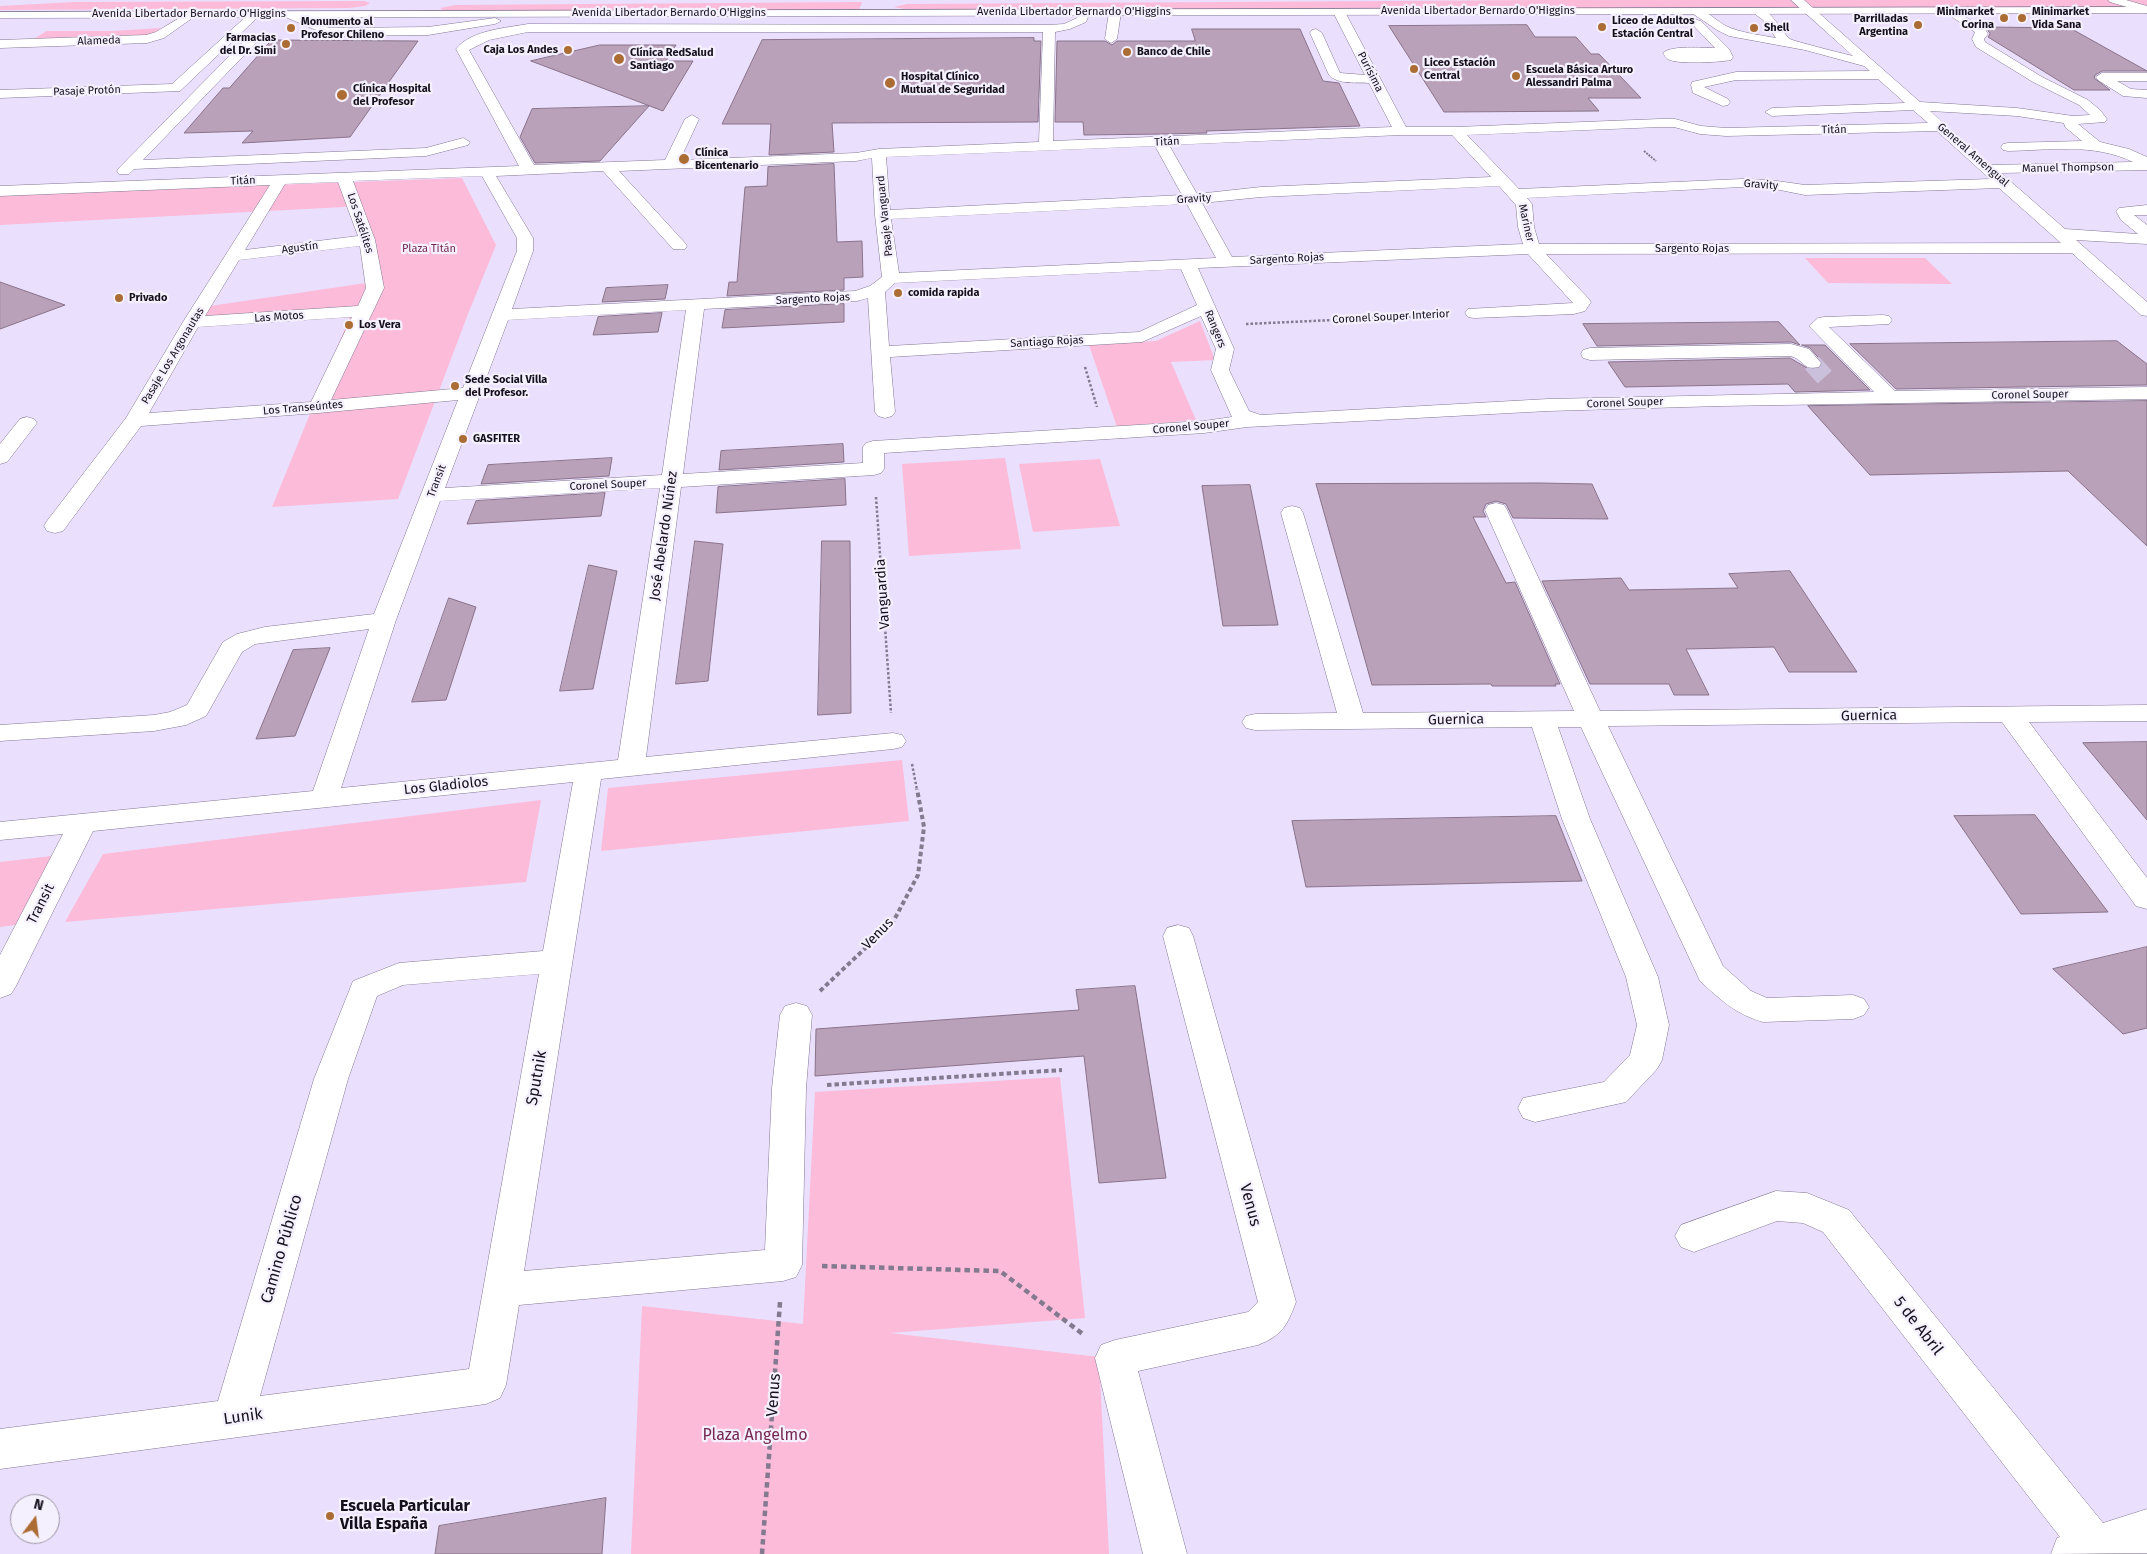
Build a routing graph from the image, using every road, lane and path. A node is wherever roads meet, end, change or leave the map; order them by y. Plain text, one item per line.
1 (885, 0) edge
2 (1765, 0) edge
3 (1797, 0) edge
4 (2100, 0) edge
5 (2114, 0) edge
6 (386, 2) dead end
7 (448, 2) dead end
8 (1950, 10) junction
9 (2069, 10) junction
10 (2147, 10) edge
11 (1676, 11) junction
12 (1695, 11) junction
13 (1757, 11) junction
14 (1809, 11) junction
15 (1084, 12) junction
16 (1115, 12) junction
17 (1339, 12) junction
18 (531, 13) junction
19 (879, 13) junction
20 (94, 14) junction
21 (191, 14) junction
22 (255, 14) junction
23 (283, 14) junction
24 (344, 14) junction
25 (442, 14) junction
26 (0, 15) edge
27 (0, 26) edge
28 (528, 28) junction
29 (1049, 28) junction
30 (873, 29) junction
31 (1832, 31) junction
32 (1316, 33) dead end
33 (1111, 39) dead end
34 (1786, 42) junction
35 (0, 44) edge
36 (1725, 52) dead end
37 (1877, 70) junction
38 (2147, 77) edge
39 (1374, 79) junction
40 (2147, 94) edge
41 (3, 96) edge
42 (1723, 102) dead end
43 (1918, 106) junction
44 (1757, 113) dead end
45 (692, 119) dead end
46 (2073, 120) junction
47 (1942, 127) junction
48 (1401, 131) junction
49 (1456, 131) junction
50 (463, 142) dead end
51 (1046, 142) junction
52 (1161, 143) junction
53 (2096, 145) junction
54 (2008, 147) dead end
55 (879, 154) junction
56 (673, 159) junction
57 (130, 165) junction
58 (2147, 165) edge
59 (607, 167) junction
60 (1989, 169) junction
61 (529, 170) junction
62 (486, 171) junction
63 (344, 177) junction
64 (282, 180) junction
65 (1504, 181) junction
66 (2005, 183) junction
67 (109, 187) junction
68 (0, 191) edge
69 (1516, 194) junction
70 (1193, 199) junction
71 (2147, 210) edge
72 (883, 215) junction
73 (2147, 233) edge
74 (2062, 234) junction
75 (2147, 239) edge
76 (367, 240) junction
77 (679, 246) dead end
78 (2078, 248) junction
79 (1533, 250) junction
80 (234, 256) junction
81 (1226, 261) junction
82 (1187, 263) junction
83 (891, 278) junction
84 (876, 290) junction
85 (696, 305) junction
86 (1206, 307) junction
87 (366, 311) junction
88 (2147, 311) edge
89 (1474, 313) joint
90 (502, 315) junction
91 (1884, 320) dead end
92 (192, 322) junction
93 (1215, 326) junction
94 (1078, 340) junction
95 (880, 352) junction
96 (1590, 354) dead end
97 (1812, 363) tunnel mouth
98 (1831, 384) tunnel mouth
99 (471, 393) junction
100 (2147, 393) edge
101 (1890, 397) junction
102 (1844, 398) junction
103 (318, 407) junction
104 (885, 412) dead end
105 (1249, 419) junction
106 (135, 420) junction
107 (27, 423) dead end
108 (1104, 433) junction
109 (0, 458) edge
110 (874, 469) junction
111 (672, 481) junction
112 (432, 495) junction
113 (1496, 510) dead end
114 (1292, 513) dead end
115 (56, 526) dead end
116 (384, 620) junction
117 (2147, 713) edge
118 (2009, 714) junction
119 (1591, 719) junction
120 (1542, 720) junction
121 (1352, 721) junction
122 (1255, 722) dead end
123 (0, 733) edge
124 (892, 741) junction
125 (631, 768) junction
126 (588, 772) junction
127 (324, 798) junction
128 (83, 823) junction
129 (0, 831) edge
130 (2147, 899) edge
131 (1178, 936) dead end
132 (557, 961) junction
133 (0, 986) edge
134 (1853, 1007) dead end
135 (796, 1015) joint
136 (1062, 1070) dead end
137 (789, 1088) junction
138 (1535, 1108) dead end
139 (1694, 1236) dead end
140 (783, 1265) junction
141 (502, 1290) junction
142 (1115, 1358) junction
143 (486, 1385) joint
144 (232, 1418) junction
145 (0, 1449) edge
146 (2147, 1531) edge
147 (2084, 1551) edge
148 (762, 1554) edge
149 (1165, 1554) edge

1 - 19 street
2 - 13 street
3 - 14 street, General Amengual
4 - 9 street
5 - 10 street
6 - 24 street
7 - 25 street
8 - 9 street, Avenida Libertador Bernardo O'Higgins
8 - 14 street, Avenida Libertador Bernardo O'Higgins
8 - 46 street
9 - 10 street, Avenida Libertador Bernardo O'Higgins
11 - 12 street, Avenida Libertador Bernardo O'Higgins
11 - 17 street, Avenida Libertador Bernardo O'Higgins
11 - 36 street
12 - 13 street, Avenida Libertador Bernardo O'Higgins
12 - 34 street
13 - 14 street, Avenida Libertador Bernardo O'Higgins
13 - 34 street
14 - 31 street, General Amengual
15 - 16 street, Avenida Libertador Bernardo O'Higgins
15 - 19 street, Avenida Libertador Bernardo O'Higgins
15 - 29 street
16 - 17 street, Avenida Libertador Bernardo O'Higgins
16 - 33 street
17 - 39 street, Purísima
18 - 19 street, Avenida Libertador Bernardo O'Higgins
18 - 23 street
18 - 25 street, Avenida Libertador Bernardo O'Higgins
18 - 28 street
19 - 30 street
20 - 21 street, Avenida Libertador Bernardo O'Higgins
20 - 26 street, Avenida Libertador Bernardo O'Higgins
20 - 27 street
21 - 22 street, Avenida Libertador Bernardo O'Higgins
21 - 35 street, Alameda
22 - 23 street, Avenida Libertador Bernardo O'Higgins
22 - 41 street, Pasaje Protón
23 - 24 street, Avenida Libertador Bernardo O'Higgins
23 - 57 street
24 - 25 street, Avenida Libertador Bernardo O'Higgins
28 - 30 street
28 - 61 street
29 - 30 street
29 - 51 street
31 - 34 street
31 - 37 street, General Amengual
32 - 39 street
34 - 37 street
37 - 42 street
37 - 43 street, General Amengual
38 - 40 street
39 - 48 street, Purísima
43 - 44 street
43 - 46 street
43 - 47 street, General Amengual
45 - 56 street
46 - 53 street
47 - 49 street, Titán
47 - 60 street, General Amengual
48 - 49 street, Titán
48 - 52 street, Titán
49 - 65 street, Mariner
50 - 57 street
51 - 52 street, Titán
51 - 55 street, Titán
51 - 56 street
52 - 70 street
53 - 54 street
53 - 58 street
55 - 56 street, Titán
55 - 72 street, Pasaje Vanguard
56 - 59 street, Titán
57 - 67 street
58 - 60 street, Manuel Thompson
59 - 61 street, Titán
59 - 77 street
60 - 66 street, General Amengual
61 - 62 street, Titán
62 - 63 street, Titán
62 - 90 street, Transit
63 - 64 street, Titán
63 - 76 street, Los Satélites
64 - 67 street, Titán
64 - 80 street, Pasaje Los Argonautas
65 - 69 street, Mariner
65 - 70 street, Gravity
66 - 69 street, Gravity
66 - 74 street, General Amengual
67 - 68 street, Titán
69 - 79 street, Mariner
70 - 72 street, Gravity
70 - 81 street
71 - 73 street
72 - 83 street, Pasaje Vanguard
74 - 75 street
74 - 78 street, General Amengual
76 - 80 street, Agustín
76 - 87 street, Los Satélites
78 - 79 street, Sargento Rojas
78 - 88 street, General Amengual
79 - 81 street, Sargento Rojas
79 - 89 street, Mariner
80 - 92 street, Pasaje Los Argonautas
81 - 82 street, Sargento Rojas
82 - 83 street, Sargento Rojas
82 - 86 street, Rangers
83 - 84 street, Sargento Rojas
84 - 85 street, Sargento Rojas
84 - 95 street
85 - 90 street, Sargento Rojas
85 - 111 street, José Abelardo Núñez
86 - 93 street, Rangers
86 - 94 street, Santiago Rojas
87 - 92 street, Las Motos
87 - 103 street, Los Satélites
89 - 93 path, Coronel Souper Interior
90 - 99 street, Transit
91 - 101 street
92 - 106 street, Pasaje Los Argonautas
93 - 105 street, Rangers
94 - 95 street, Santiago Rojas
94 - 108 path
95 - 104 street
96 - 97 street
98 - 102 street
99 - 103 street, Los Transeúntes
99 - 112 street, Transit
100 - 101 street, Coronel Souper
101 - 102 street, Coronel Souper
102 - 105 street, Coronel Souper
103 - 106 street, Los Transeúntes
105 - 108 street, Coronel Souper
106 - 115 street, Pasaje Los Argonautas
107 - 109 street
108 - 110 street, Coronel Souper
110 - 111 street, Coronel Souper
110 - 124 path, Vanguardia
111 - 112 street, Coronel Souper
111 - 125 street, José Abelardo Núñez
112 - 116 street, Transit
113 - 119 street
114 - 121 street
116 - 123 street
116 - 127 street, Transit
117 - 118 street, Guernica
118 - 119 street, Guernica
118 - 130 street
119 - 120 street, Guernica
119 - 134 street
120 - 121 street, Guernica
120 - 138 street
121 - 122 street, Guernica
124 - 125 street, Los Gladiolos
124 - 135 path, Venus
125 - 126 street, Los Gladiolos
126 - 127 street, Los Gladiolos
126 - 132 street, Sputnik
127 - 128 street, Los Gladiolos
128 - 129 street, Los Gladiolos
128 - 133 street, Transit
131 - 142 street, Venus
132 - 141 street, Sputnik
132 - 144 street, Camino Público
135 - 137 street
136 - 137 path
137 - 140 street
139 - 147 street, 5 de Abril
140 - 141 street
140 - 142 path
140 - 148 path, Venus
141 - 143 street, Sputnik
142 - 149 street
143 - 144 street, Lunik
144 - 145 street, Lunik
146 - 147 street, 5 de Abril

